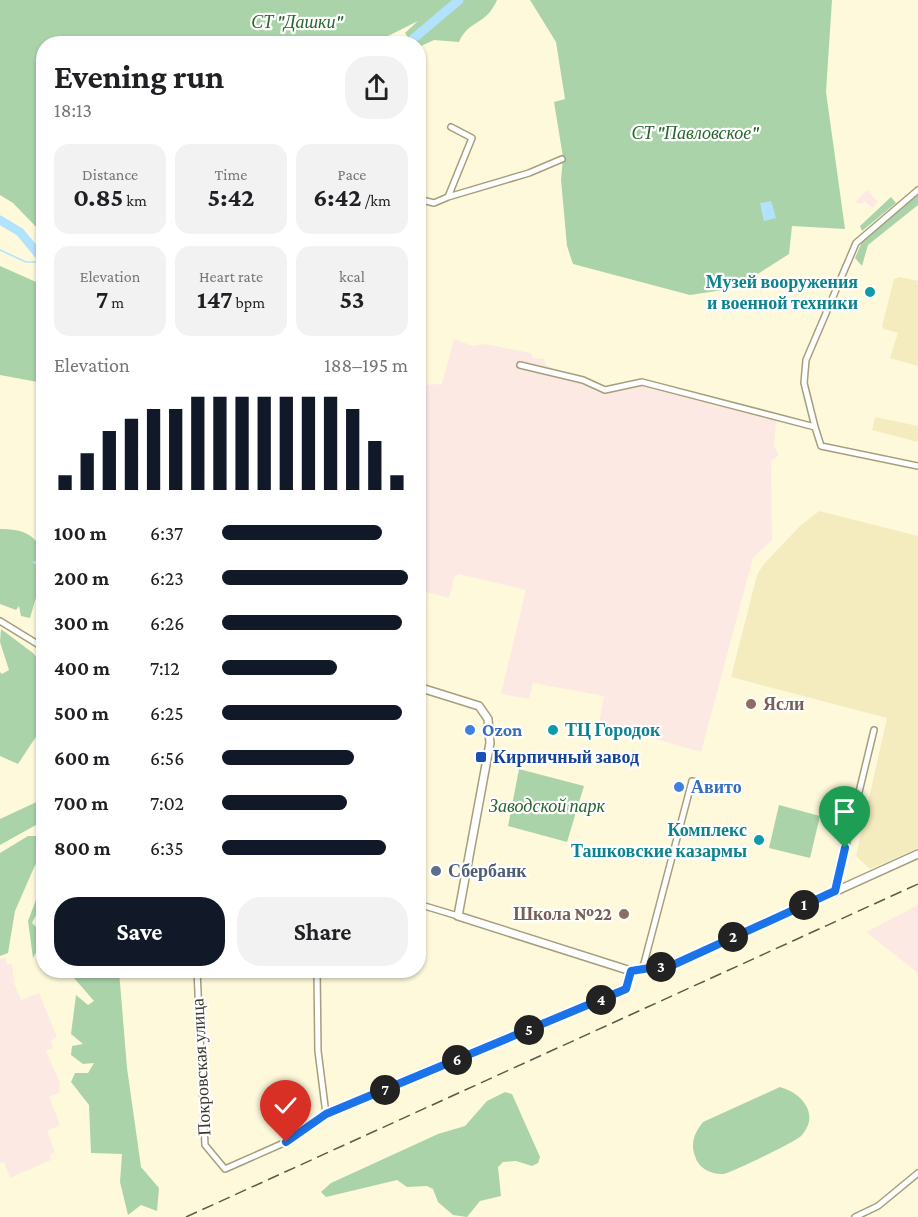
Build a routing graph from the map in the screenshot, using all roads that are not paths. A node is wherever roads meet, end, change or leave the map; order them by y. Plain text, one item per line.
1 (451, 127) dead end
2 (562, 159) dead end
3 (918, 190) edge
4 (448, 197) junction
5 (426, 201) edge
6 (520, 364) dead end
7 (815, 427) junction
8 (918, 466) edge
9 (0, 621) edge
10 (36, 643) edge
11 (426, 689) edge
12 (874, 730) dead end
13 (696, 782) dead end
14 (918, 854) edge
15 (835, 891) junction
16 (426, 906) edge
17 (458, 916) junction
18 (631, 971) junction
19 (642, 971) junction
20 (197, 978) edge
21 (317, 978) edge
22 (326, 1114) junction
23 (918, 1173) edge
24 (855, 1217) edge

1 - 4 street
2 - 4 street
3 - 7 street
4 - 5 street
6 - 7 street
7 - 8 street
9 - 10 street
11 - 17 street
12 - 15 street
13 - 19 street
14 - 15 street
15 - 19 street
16 - 17 street
17 - 18 street
18 - 19 street
18 - 22 street
20 - 22 street, Покровская улица
21 - 22 street
23 - 24 street

